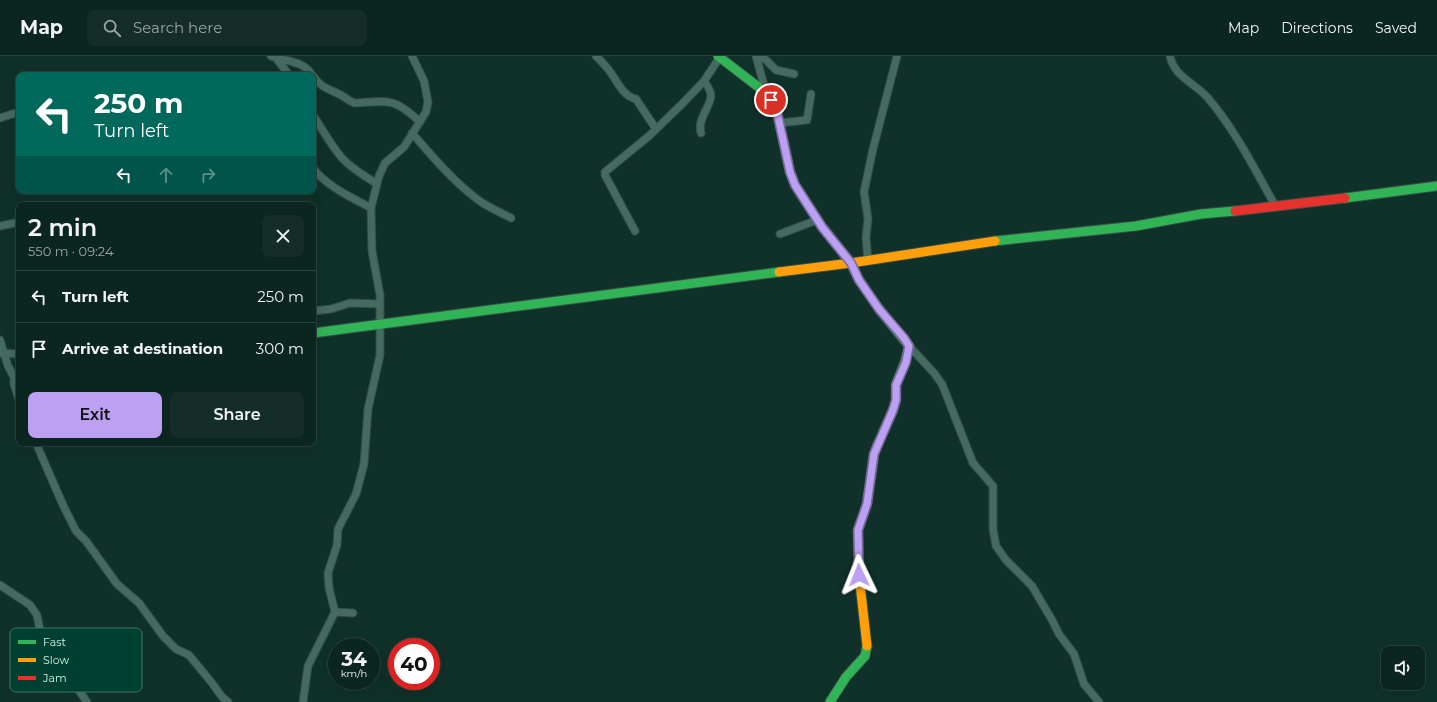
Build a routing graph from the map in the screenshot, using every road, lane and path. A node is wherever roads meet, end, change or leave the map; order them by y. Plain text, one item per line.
1 (412, 56) edge
2 (596, 56) edge
3 (757, 56) edge
4 (897, 56) edge
5 (1170, 56) edge
6 (273, 57) edge
7 (719, 57) edge
8 (286, 72) edge
9 (311, 72) edge
10 (794, 74) dead end
11 (316, 80) edge
12 (704, 81) junction
13 (766, 93) junction
14 (811, 94) dead end
15 (16, 113) edge
16 (0, 118) edge
17 (316, 119) edge
18 (420, 122) junction
19 (780, 124) junction
20 (656, 129) junction
21 (412, 133) junction
22 (701, 133) dead end
23 (316, 172) edge
24 (377, 184) junction
25 (1437, 186) edge
26 (1276, 207) junction
27 (371, 208) junction
28 (511, 218) dead end
29 (817, 220) junction
30 (16, 223) edge
31 (0, 226) edge
32 (635, 231) dead end
33 (780, 234) dead end
34 (868, 261) junction
35 (851, 263) junction
36 (380, 304) junction
37 (316, 311) edge
38 (380, 325) junction
39 (316, 333) edge
40 (0, 340) edge
41 (909, 346) junction
42 (2, 353) edge
43 (16, 354) edge
44 (16, 390) edge
45 (37, 446) edge
46 (0, 585) edge
47 (335, 612) junction
48 (353, 613) dead end
49 (40, 628) edge
50 (80, 692) edge
51 (87, 702) edge
52 (228, 702) edge
53 (303, 702) edge
54 (830, 702) edge
55 (1099, 702) edge

1 - 18 street
2 - 20 street
3 - 10 street
3 - 13 street
4 - 34 street
5 - 26 street
6 - 8 street
6 - 9 street
7 - 12 street
7 - 13 street
11 - 18 street
12 - 20 street
12 - 22 street
13 - 19 street
14 - 19 street
15 - 16 street
17 - 24 street
18 - 21 street
19 - 29 street
20 - 32 street
21 - 24 street
21 - 28 street
23 - 27 street
24 - 27 street
25 - 26 street
26 - 34 street
27 - 36 street
29 - 33 street
29 - 35 street
30 - 31 street
34 - 35 street
35 - 38 street
35 - 41 street
36 - 37 street
36 - 38 street
38 - 39 street
38 - 47 street
40 - 42 street
41 - 54 street
41 - 55 street
42 - 43 street
42 - 44 street
45 - 52 street
46 - 49 street
47 - 48 street
47 - 53 street
50 - 51 street

